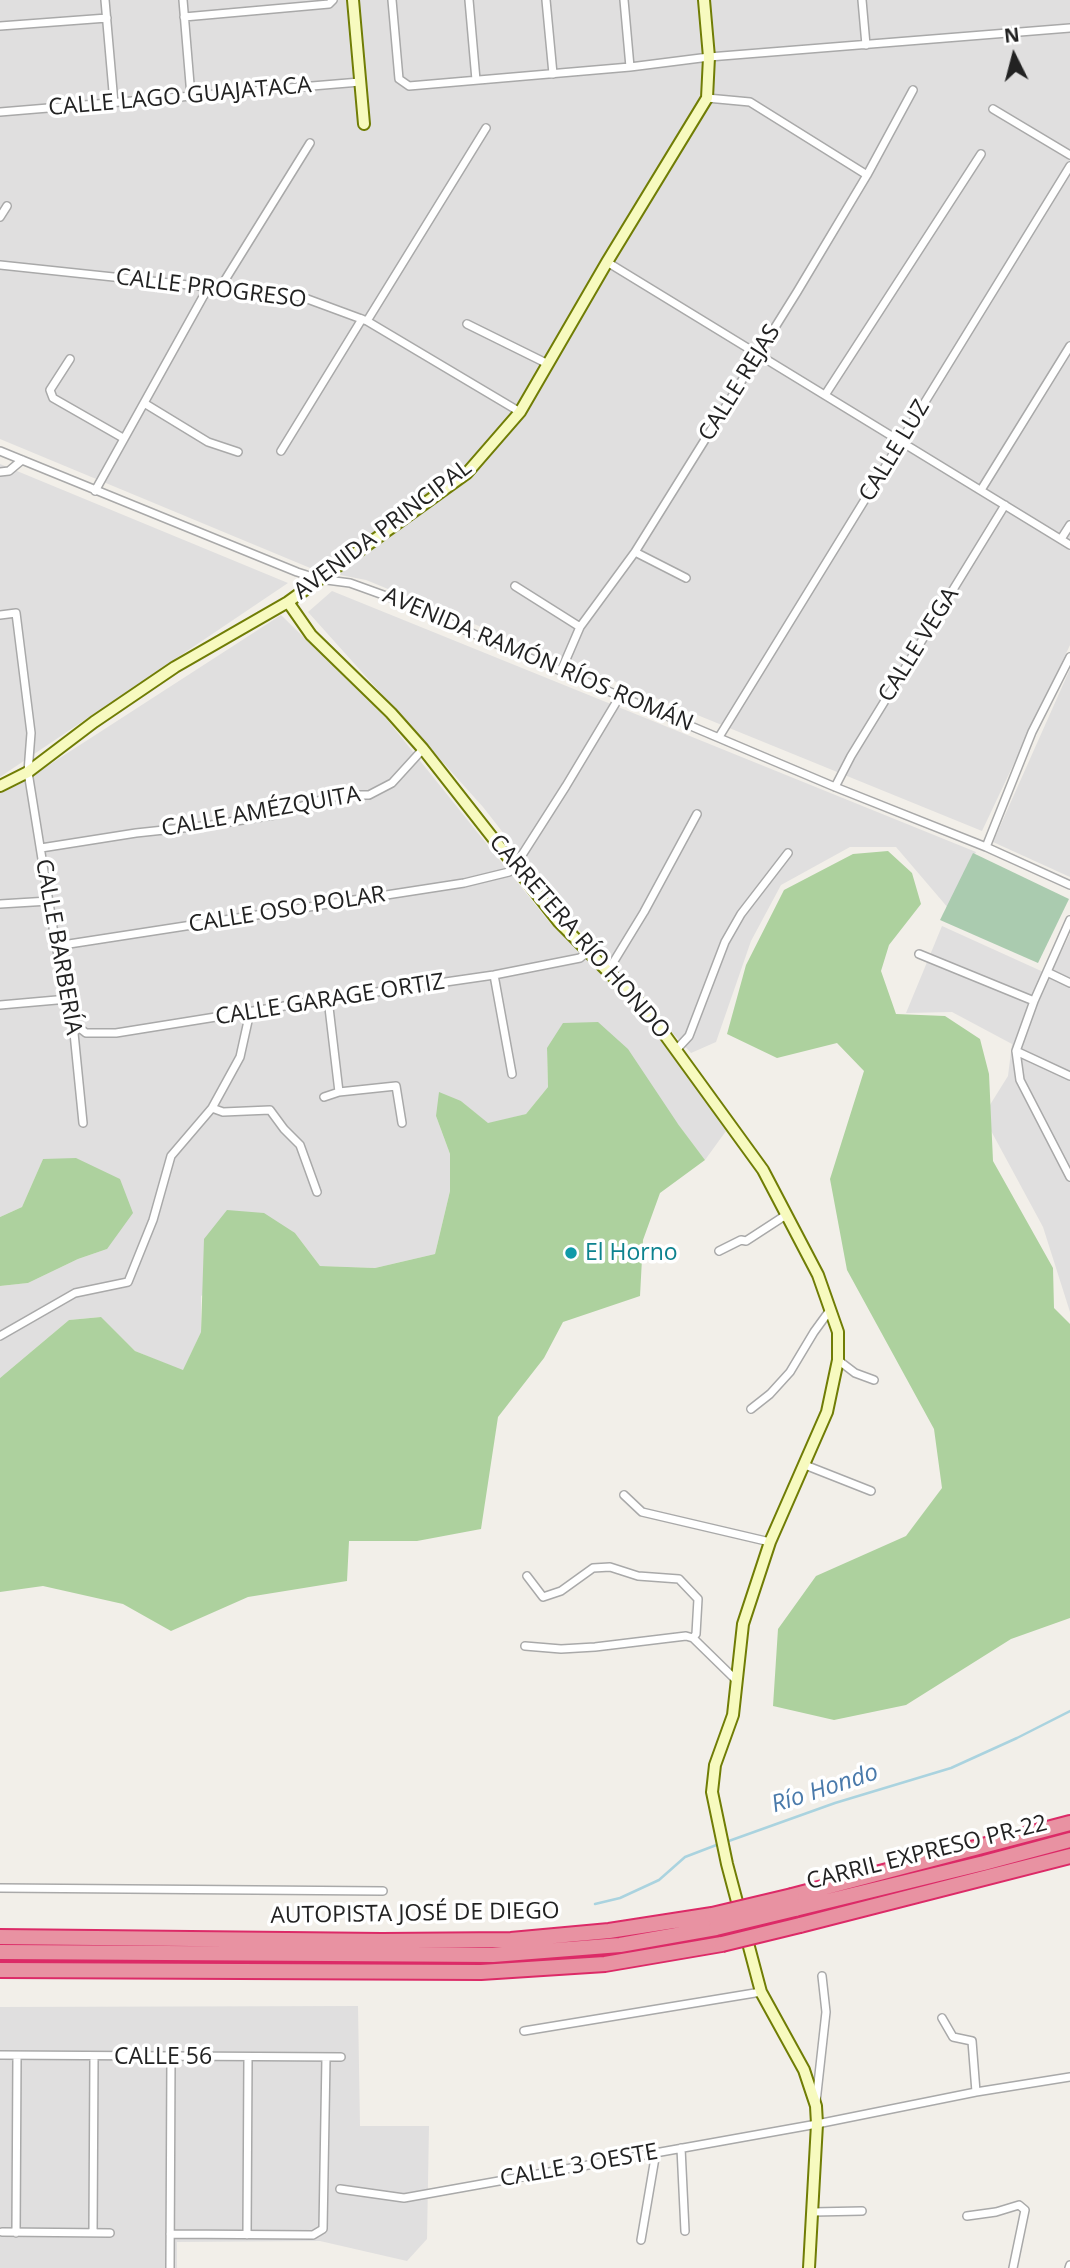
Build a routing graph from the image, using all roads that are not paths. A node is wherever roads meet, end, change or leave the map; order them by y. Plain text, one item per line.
1 (105, 0) edge
2 (183, 0) edge
3 (333, 0) edge
4 (353, 0) edge
5 (392, 0) edge
6 (469, 0) edge
7 (547, 0) edge
8 (624, 0) edge
9 (704, 0) edge
10 (862, 0) edge
11 (184, 17) junction
12 (107, 18) junction
13 (0, 26) edge
14 (1070, 28) edge
15 (866, 45) junction
16 (709, 58) junction
17 (630, 67) junction
18 (553, 74) junction
19 (476, 80) junction
20 (360, 82) junction
21 (913, 90) dead end
22 (191, 96) junction
23 (707, 98) junction
24 (114, 103) junction
25 (993, 109) dead end
26 (0, 112) edge
27 (364, 124) dead end
28 (486, 128) dead end
29 (310, 144) dead end
30 (981, 154) dead end
31 (1070, 155) edge
32 (1070, 166) edge
33 (867, 175) junction
34 (7, 206) dead end
35 (0, 217) edge
36 (607, 262) junction
37 (0, 265) edge
38 (209, 286) junction
39 (220, 288) junction
40 (365, 320) junction
41 (467, 324) dead end
42 (1070, 346) edge
43 (758, 354) junction
44 (70, 359) dead end
45 (548, 364) junction
46 (825, 396) junction
47 (144, 403) junction
48 (520, 412) junction
49 (123, 438) junction
50 (901, 442) junction
51 (281, 451) dead end
52 (0, 452) edge
53 (238, 452) dead end
54 (22, 460) junction
55 (0, 472) edge
56 (981, 490) junction
57 (95, 491) junction
58 (1006, 505) junction
59 (1070, 525) edge
60 (1061, 539) junction
61 (1070, 545) edge
62 (635, 552) junction
63 (686, 578) dead end
64 (319, 579) junction
65 (515, 586) dead end
66 (288, 602) junction
67 (0, 615) edge
68 (580, 627) junction
69 (1070, 657) edge
70 (561, 671) junction
71 (620, 696) junction
72 (719, 737) junction
73 (423, 749) junction
74 (28, 772) junction
75 (0, 786) edge
76 (835, 787) junction
77 (697, 814) dead end
78 (986, 847) junction
79 (41, 848) junction
80 (788, 853) dead end
81 (515, 866) junction
82 (1070, 885) edge
83 (48, 901) junction
84 (0, 904) edge
85 (1070, 920) edge
86 (57, 946) junction
87 (588, 951) junction
88 (919, 954) dead end
89 (608, 971) junction
90 (1047, 972) junction
91 (494, 975) junction
92 (1070, 983) edge
93 (68, 999) junction
94 (328, 999) junction
95 (1034, 1001) junction
96 (0, 1005) edge
97 (250, 1012) junction
98 (73, 1023) junction
99 (676, 1050) junction
100 (1016, 1051) junction
101 (512, 1074) dead end
102 (1070, 1076) edge
103 (339, 1092) junction
104 (324, 1097) dead end
105 (212, 1108) junction
106 (83, 1123) dead end
107 (402, 1123) dead end
108 (1061, 1159) junction
109 (1070, 1163) edge
110 (1070, 1177) edge
111 (317, 1192) dead end
112 (786, 1214) junction
113 (719, 1251) dead end
114 (830, 1310) junction
115 (0, 1336) edge
116 (838, 1360) junction
117 (874, 1380) dead end
118 (751, 1409) dead end
119 (804, 1465) junction
120 (871, 1491) dead end
121 (624, 1496) dead end
122 (770, 1542) junction
123 (527, 1576) dead end
124 (693, 1638) junction
125 (525, 1646) dead end
126 (738, 1682) junction
127 (1070, 1823) edge
128 (1070, 1840) edge
129 (1070, 1856) edge
130 (0, 1888) edge
131 (383, 1891) dead end
132 (794, 1902) junction
133 (714, 1922) junction
134 (0, 1937) edge
135 (0, 1952) edge
136 (0, 1970) edge
137 (822, 1976) dead end
138 (761, 1992) junction
139 (942, 2018) dead end
140 (524, 2031) dead end
141 (0, 2055) edge
142 (16, 2056) junction
143 (94, 2056) junction
144 (171, 2057) junction
145 (248, 2057) junction
146 (341, 2057) dead end
147 (326, 2058) junction
148 (1070, 2077) edge
149 (976, 2092) junction
150 (816, 2106) junction
151 (817, 2124) junction
152 (681, 2148) junction
153 (656, 2152) junction
154 (340, 2189) dead end
155 (862, 2211) dead end
156 (813, 2213) junction
157 (967, 2216) dead end
158 (685, 2231) dead end
159 (2, 2232) dead end
160 (16, 2233) junction
161 (93, 2233) junction
162 (110, 2234) dead end
163 (170, 2234) junction
164 (247, 2235) junction
165 (641, 2240) dead end
166 (170, 2268) edge
167 (809, 2268) edge
168 (1013, 2268) edge

1 - 12 street
2 - 11 street
3 - 11 street
4 - 20 street
5 - 19 street
6 - 19 street
7 - 18 street
8 - 17 street
9 - 16 street, AVENIDA PRINCIPAL
10 - 15 street
11 - 22 street
12 - 13 street
12 - 24 street
14 - 15 street
15 - 16 street
16 - 17 street
16 - 23 street, AVENIDA PRINCIPAL
17 - 18 street
18 - 19 street
20 - 22 street, CALLE LAGO GUAJATACA
20 - 27 street
21 - 33 street, CALLE REJAS
22 - 24 street, CALLE LAGO GUAJATACA
23 - 33 street
23 - 36 street, AVENIDA PRINCIPAL
24 - 26 street, CALLE LAGO GUAJATACA
25 - 31 street
28 - 40 street
29 - 39 street
30 - 46 street
32 - 50 street, CALLE LUZ
33 - 43 street, CALLE REJAS
34 - 35 street
36 - 43 street
36 - 45 street, AVENIDA PRINCIPAL
37 - 38 street, CALLE PROGRESO
38 - 39 street, CALLE PROGRESO
38 - 47 street
39 - 40 street, CALLE PROGRESO
40 - 48 street, CALLE PROGRESO
40 - 51 street
41 - 45 street
42 - 56 street
43 - 46 street
43 - 62 street, CALLE REJAS
44 - 49 street
45 - 48 street, AVENIDA PRINCIPAL
46 - 50 street
47 - 49 street
47 - 53 street
48 - 64 street, AVENIDA PRINCIPAL
49 - 57 street
50 - 56 street
50 - 72 street, CALLE LUZ
52 - 54 street, AVENIDA RAMÓN RÍOS ROMÁN
54 - 55 street
54 - 57 street, AVENIDA RAMÓN RÍOS ROMÁN
56 - 58 street
57 - 64 street, AVENIDA RAMÓN RÍOS ROMÁN
58 - 60 street
58 - 76 street, CALLE VEGA
59 - 60 street
60 - 61 street
62 - 63 street
62 - 68 street, CALLE REJAS
64 - 66 street, AVENIDA PRINCIPAL
64 - 70 street, AVENIDA RAMÓN RÍOS ROMÁN
65 - 68 street
66 - 73 street, CARRETERA RÍO HONDO
66 - 74 street, AVENIDA PRINCIPAL
67 - 74 street, CALLE BARBERÍA
68 - 70 street, CALLE REJAS
69 - 78 street
70 - 71 street, AVENIDA RAMÓN RÍOS ROMÁN
71 - 72 street, AVENIDA RAMÓN RÍOS ROMÁN
71 - 81 street
72 - 76 street, AVENIDA RAMÓN RÍOS ROMÁN
73 - 79 street, CALLE AMÉZQUITA
73 - 81 street, CARRETERA RÍO HONDO
74 - 75 street, AVENIDA PRINCIPAL
74 - 79 street, CALLE BARBERÍA
76 - 78 street, AVENIDA RAMÓN RÍOS ROMÁN
77 - 89 street
78 - 82 street, AVENIDA RAMÓN RÍOS ROMÁN
79 - 83 street, CALLE BARBERÍA
80 - 99 street
81 - 86 street, CALLE OSO POLAR
81 - 87 street, CARRETERA RÍO HONDO
83 - 84 street
83 - 86 street, CALLE BARBERÍA
85 - 90 street
86 - 93 street, CALLE BARBERÍA
87 - 89 street, CARRETERA RÍO HONDO
87 - 91 street, CALLE GARAGE ORTIZ
88 - 95 street
89 - 99 street, CARRETERA RÍO HONDO
90 - 92 street
90 - 95 street
91 - 94 street, CALLE GARAGE ORTIZ
91 - 101 street
93 - 96 street
93 - 98 street, CALLE BARBERÍA
94 - 97 street, CALLE GARAGE ORTIZ
94 - 103 street
95 - 100 street
97 - 98 street, CALLE GARAGE ORTIZ
97 - 105 street
98 - 106 street, CALLE BARBERÍA
99 - 112 street, CARRETERA RÍO HONDO
100 - 102 street
100 - 108 street
103 - 104 street
103 - 107 street
105 - 111 street
105 - 115 street
108 - 109 street
108 - 110 street
112 - 113 street
112 - 114 street, CARRETERA RÍO HONDO
114 - 116 street, CARRETERA RÍO HONDO
114 - 118 street
116 - 117 street
116 - 119 street, CARRETERA RÍO HONDO
119 - 120 street
119 - 122 street, CARRETERA RÍO HONDO
121 - 122 street
122 - 126 street, CARRETERA RÍO HONDO
123 - 124 street
124 - 125 street
124 - 126 street
126 - 138 street, CARRETERA RÍO HONDO
127 - 132 highway, AUTOPISTA JOSÉ DE DIEGO
128 - 132 highway, CARRIL EXPRESO PR-22
129 - 136 highway, bridge
130 - 131 street
132 - 133 highway, AUTOPISTA JOSÉ DE DIEGO, bridge
133 - 134 highway, AUTOPISTA JOSÉ DE DIEGO
133 - 135 highway
137 - 150 street
138 - 140 street
138 - 150 street, CARRETERA RÍO HONDO
139 - 149 street
141 - 142 street, CALLE 56
142 - 143 street, CALLE 56
142 - 160 street
143 - 144 street, CALLE 56
143 - 161 street
144 - 145 street, CALLE 56
144 - 163 street
145 - 147 street, CALLE 56
145 - 164 street
146 - 147 street, CALLE 56
147 - 164 street
148 - 149 street, CALLE 3 OESTE
149 - 151 street, CALLE 3 OESTE
150 - 151 street, CARRETERA RÍO HONDO
151 - 152 street, CALLE 3 OESTE
151 - 156 street, CARRETERA RÍO HONDO
152 - 153 street, CALLE 3 OESTE
152 - 158 street
153 - 154 street, CALLE 3 OESTE
153 - 165 street
155 - 156 street
156 - 167 street, CARRETERA RÍO HONDO
157 - 168 street
159 - 160 street
160 - 161 street
161 - 162 street
163 - 164 street
163 - 166 street

